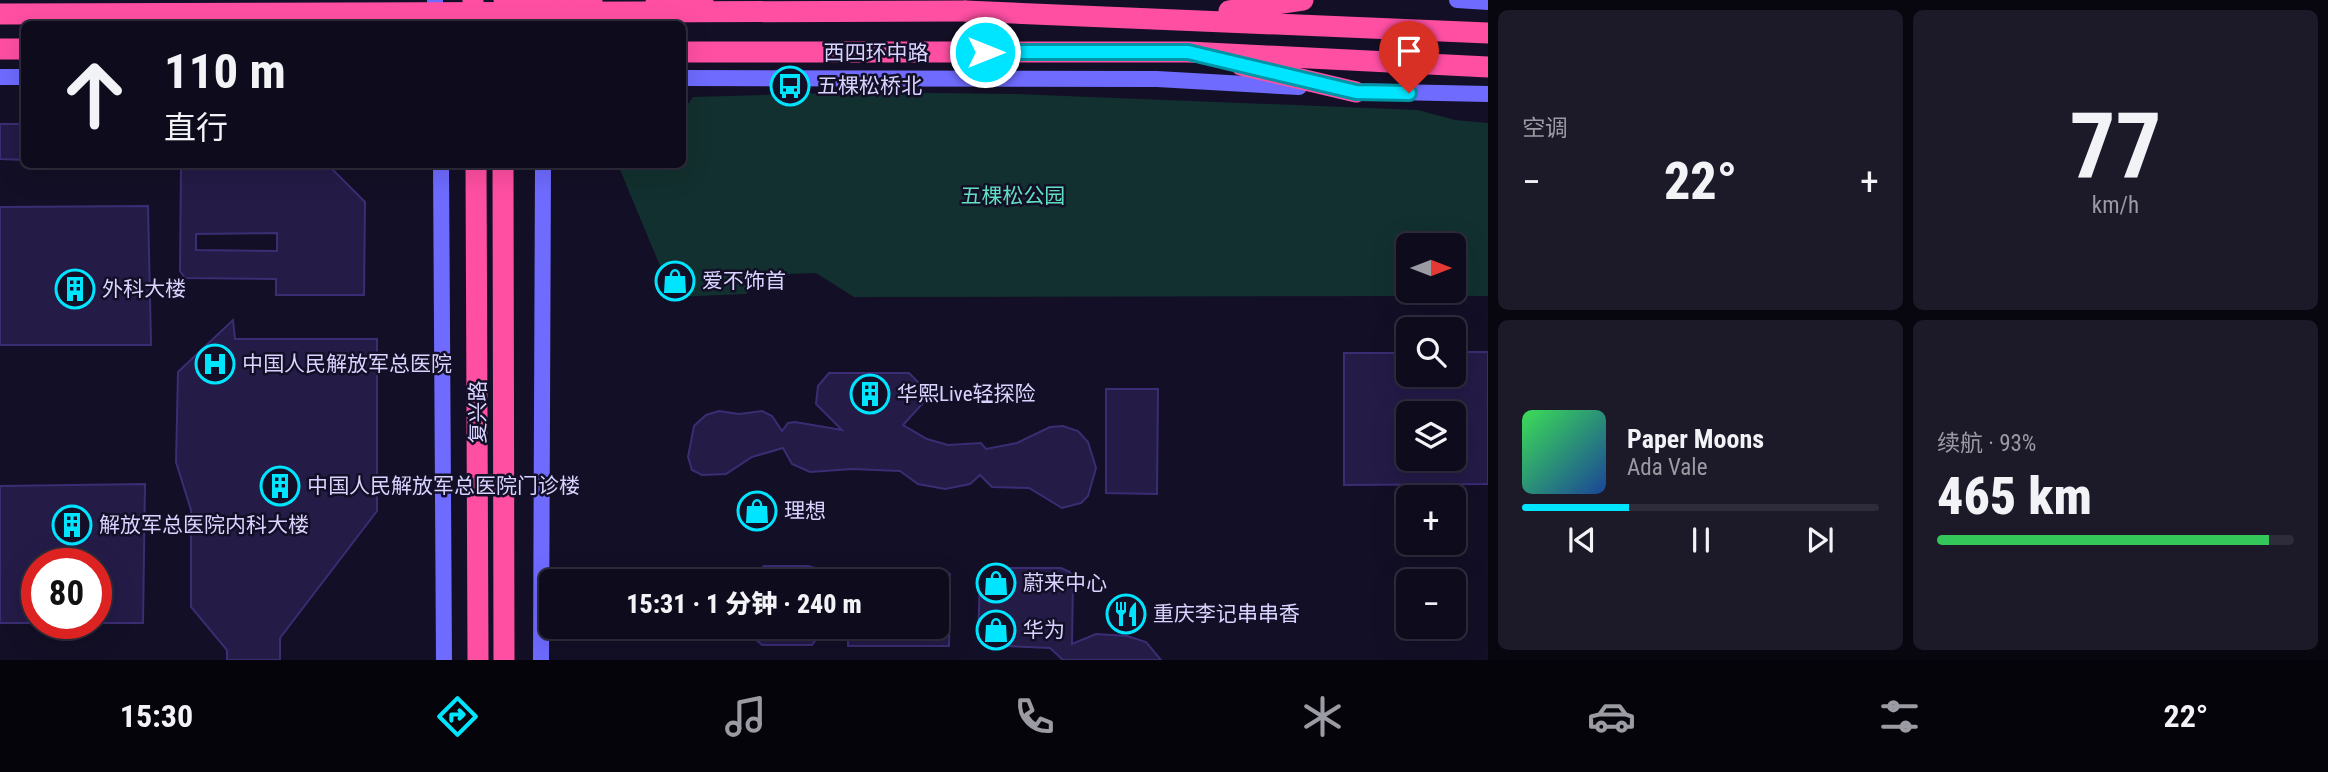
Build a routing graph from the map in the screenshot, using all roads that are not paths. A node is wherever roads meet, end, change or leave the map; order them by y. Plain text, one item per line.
1 (435, 0) edge
2 (473, 0) edge
3 (503, 0) edge
4 (703, 0) edge
5 (1107, 0) edge
6 (1303, 0) edge
7 (1457, 0) edge
8 (1488, 2) edge
9 (0, 14) edge
10 (658, 14) edge
11 (1135, 16) junction
12 (1184, 18) junction
13 (435, 21) edge
14 (473, 21) edge
15 (503, 21) edge
16 (1488, 33) edge
17 (0, 49) edge
18 (21, 49) edge
19 (686, 52) edge
20 (1188, 52) junction
21 (1488, 67) edge
22 (0, 77) edge
23 (21, 77) edge
24 (686, 78) edge
25 (1356, 92) junction
26 (1488, 94) edge
27 (441, 168) edge
28 (476, 168) edge
29 (503, 168) edge
30 (543, 168) edge
31 (444, 660) edge
32 (478, 660) edge
33 (504, 660) edge
34 (541, 660) edge

1 - 13 street
2 - 14 highway
3 - 10 highway
3 - 15 highway
4 - 10 highway
5 - 11 highway
6 - 12 highway
7 - 8 street
9 - 11 highway, 西四环中路, bridge
11 - 12 highway, 西四环中路
12 - 16 highway, 西四环中路
17 - 18 highway
19 - 20 highway, 西四环中路
20 - 21 highway, 西四环中路
20 - 25 highway
22 - 23 street
24 - 25 street, 西四环中路
25 - 26 street, 西四环中路
27 - 31 street, 复兴路
28 - 32 highway, 复兴路
29 - 33 highway, 复兴路
30 - 34 street

